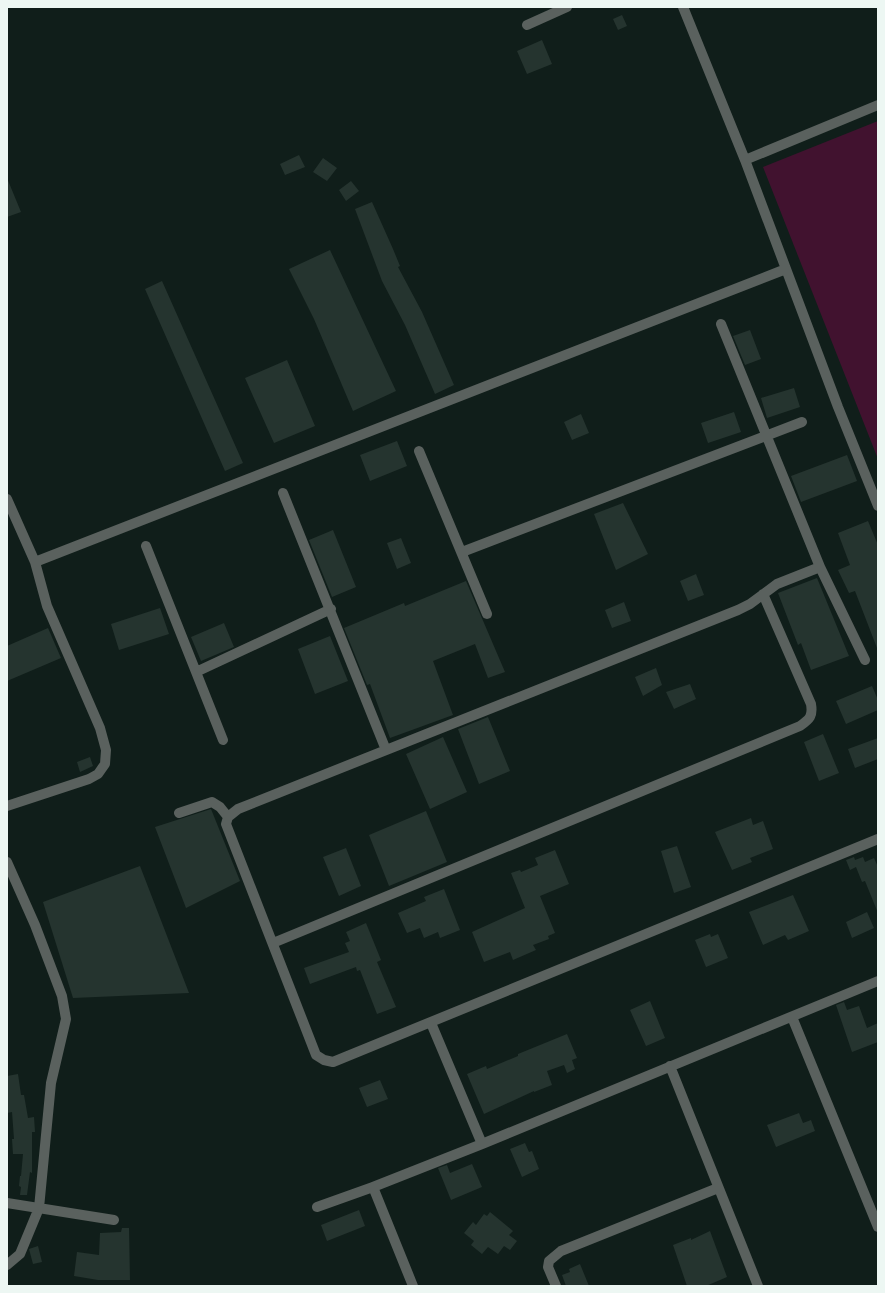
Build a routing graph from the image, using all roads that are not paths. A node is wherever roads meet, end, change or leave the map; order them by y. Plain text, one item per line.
1 (567, 7) edge
2 (683, 7) edge
3 (527, 25) dead end
4 (878, 105) edge
5 (745, 160) junction
6 (786, 269) junction
7 (721, 324) dead end
8 (802, 422) dead end
9 (767, 434) junction
10 (419, 451) dead end
11 (283, 493) dead end
12 (7, 499) edge
13 (878, 506) edge
14 (146, 546) dead end
15 (462, 552) junction
16 (35, 562) junction
17 (820, 567) junction
18 (763, 594) junction
19 (331, 609) junction
20 (487, 614) dead end
21 (865, 660) dead end
22 (196, 672) junction
23 (223, 740) dead end
24 (386, 750) junction
25 (7, 806) edge
26 (179, 813) dead end
27 (228, 817) junction
28 (878, 839) edge
29 (7, 862) edge
30 (272, 943) junction
31 (878, 981) edge
32 (792, 1017) junction
33 (431, 1023) junction
34 (670, 1066) junction
35 (482, 1144) junction
36 (373, 1187) junction
37 (718, 1188) junction
38 (7, 1203) edge
39 (317, 1207) dead end
40 (39, 1208) junction
41 (114, 1220) dead end
42 (878, 1227) edge
43 (7, 1265) edge
44 (413, 1286) edge
45 (556, 1286) edge
46 (758, 1286) edge

1 - 3 street
2 - 5 street
4 - 5 street
5 - 6 street
6 - 13 street
6 - 16 street
7 - 9 street
8 - 9 street
9 - 15 street
9 - 17 street
10 - 15 street
11 - 19 street
12 - 16 street
14 - 22 street
15 - 20 street
16 - 25 street
17 - 18 street
17 - 21 street
18 - 24 street
18 - 30 street
19 - 22 street
19 - 24 street
22 - 23 street
24 - 27 street
26 - 27 street
27 - 30 street
28 - 33 street
29 - 40 street
30 - 33 street
31 - 32 street
32 - 34 street
32 - 42 street
33 - 35 street
34 - 35 street
34 - 37 street
35 - 36 street
36 - 39 street
36 - 44 street
37 - 45 street
37 - 46 street
38 - 40 street
40 - 41 street
40 - 43 street

